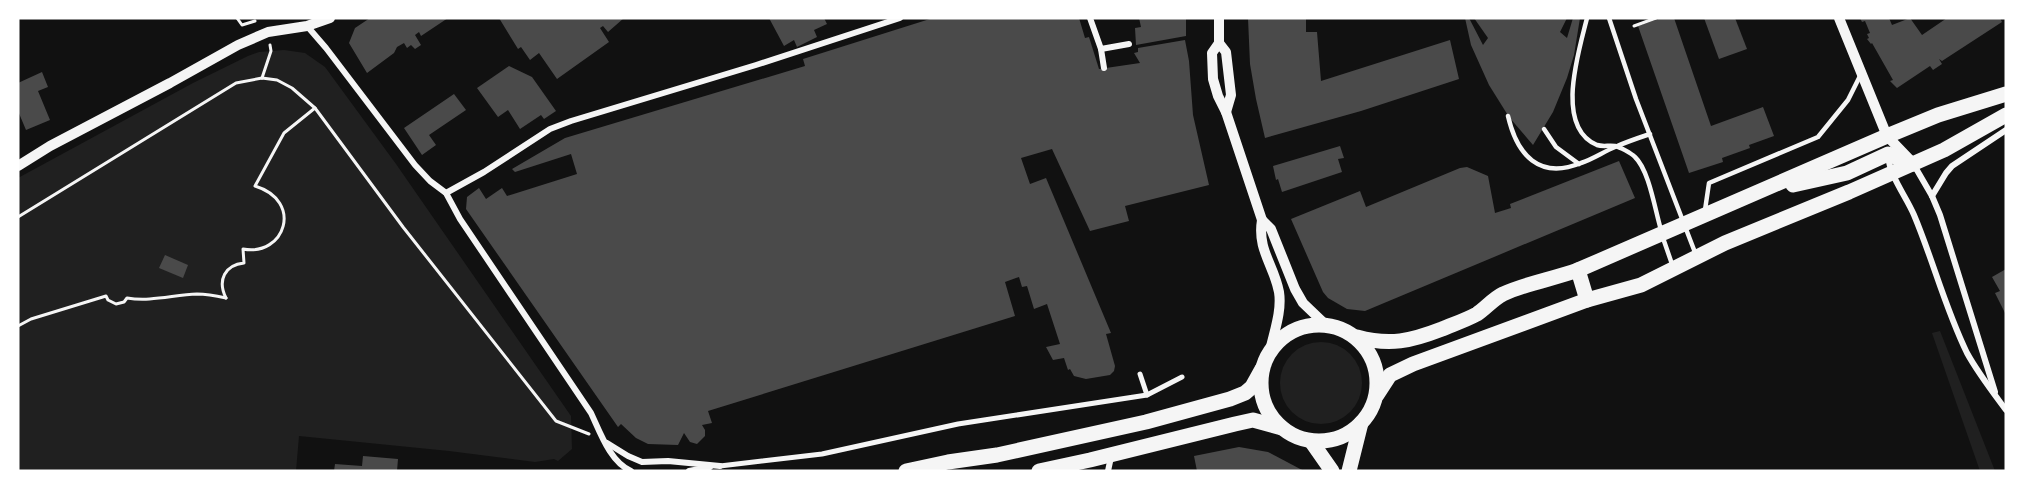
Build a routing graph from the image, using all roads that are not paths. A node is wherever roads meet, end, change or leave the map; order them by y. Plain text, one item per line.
1 (330, 18) edge
2 (900, 18) edge
3 (1090, 18) edge
4 (1219, 18) edge
5 (1587, 18) edge
6 (1609, 18) edge
7 (1839, 18) edge
8 (307, 26) junction
9 (1219, 43) junction
10 (1129, 44) dead end
11 (1101, 49) junction
12 (1104, 68) dead end
13 (1862, 72) junction
14 (2006, 94) edge
15 (1226, 112) junction
16 (2006, 115) edge
17 (1509, 116) dead end
18 (1544, 129) dead end
19 (2006, 130) edge
20 (1650, 134) junction
21 (1887, 136) junction
22 (1616, 146) junction
23 (1888, 154) junction
24 (1579, 164) junction
25 (1913, 164) junction
26 (18, 166) edge
27 (1893, 173) junction
28 (1761, 192) junction
29 (446, 193) junction
30 (1932, 196) junction
31 (1704, 216) junction
32 (1262, 220) junction
33 (1686, 224) junction
34 (1662, 234) junction
35 (1697, 257) junction
36 (1674, 269) junction
37 (1578, 270) junction
38 (1587, 300) junction
39 (1324, 324) junction
40 (1357, 337) junction
41 (1269, 351) junction
42 (1262, 369) junction
43 (1140, 374) dead end
44 (1182, 377) dead end
45 (1147, 395) junction
46 (1377, 395) junction
47 (1997, 398) junction
48 (2006, 410) edge
49 (1361, 423) junction
50 (1282, 428) junction
51 (604, 441) junction
52 (1311, 441) junction
53 (1112, 453) junction
54 (720, 466) junction
55 (1064, 469) edge
56 (631, 471) edge
57 (689, 471) edge
58 (906, 471) edge
59 (1040, 471) edge
60 (1108, 471) edge
61 (1332, 471) edge
62 (1349, 471) edge

1 - 8 street
2 - 29 street
3 - 11 street
4 - 9 street
5 - 22 lane
6 - 20 lane
7 - 13 street
8 - 26 street
8 - 29 street
9 - 15 street
9 - 15 street
10 - 11 street
11 - 12 street
13 - 21 street
13 - 31 lane
14 - 21 main road
15 - 32 street
16 - 25 main road
17 - 24 lane
18 - 24 lane
19 - 30 street
20 - 22 lane
20 - 33 lane
21 - 23 street
21 - 25 street
21 - 28 main road
22 - 24 lane
22 - 34 lane
23 - 25 main road
23 - 27 street
23 - 28 main road
25 - 27 main road
25 - 30 street
27 - 35 main road
27 - 47 street
28 - 31 main road
29 - 51 street
30 - 47 street
31 - 33 main road
32 - 39 street
32 - 41 street
33 - 34 main road
33 - 35 lane
34 - 36 lane
34 - 37 main road
35 - 36 main road
36 - 38 main road
37 - 38 main road
37 - 40 main road
38 - 46 main road
39 - 40 main road
39 - 41 main road
40 - 46 main road
41 - 42 main road
42 - 50 main road
42 - 58 main road
43 - 45 street
44 - 45 street
45 - 54 street
46 - 49 main road
47 - 48 street
49 - 52 main road
49 - 62 main road
50 - 52 main road
50 - 53 main road
51 - 54 street
51 - 56 street
52 - 61 main road
53 - 55 main road
53 - 60 street
54 - 57 street
55 - 59 main road

